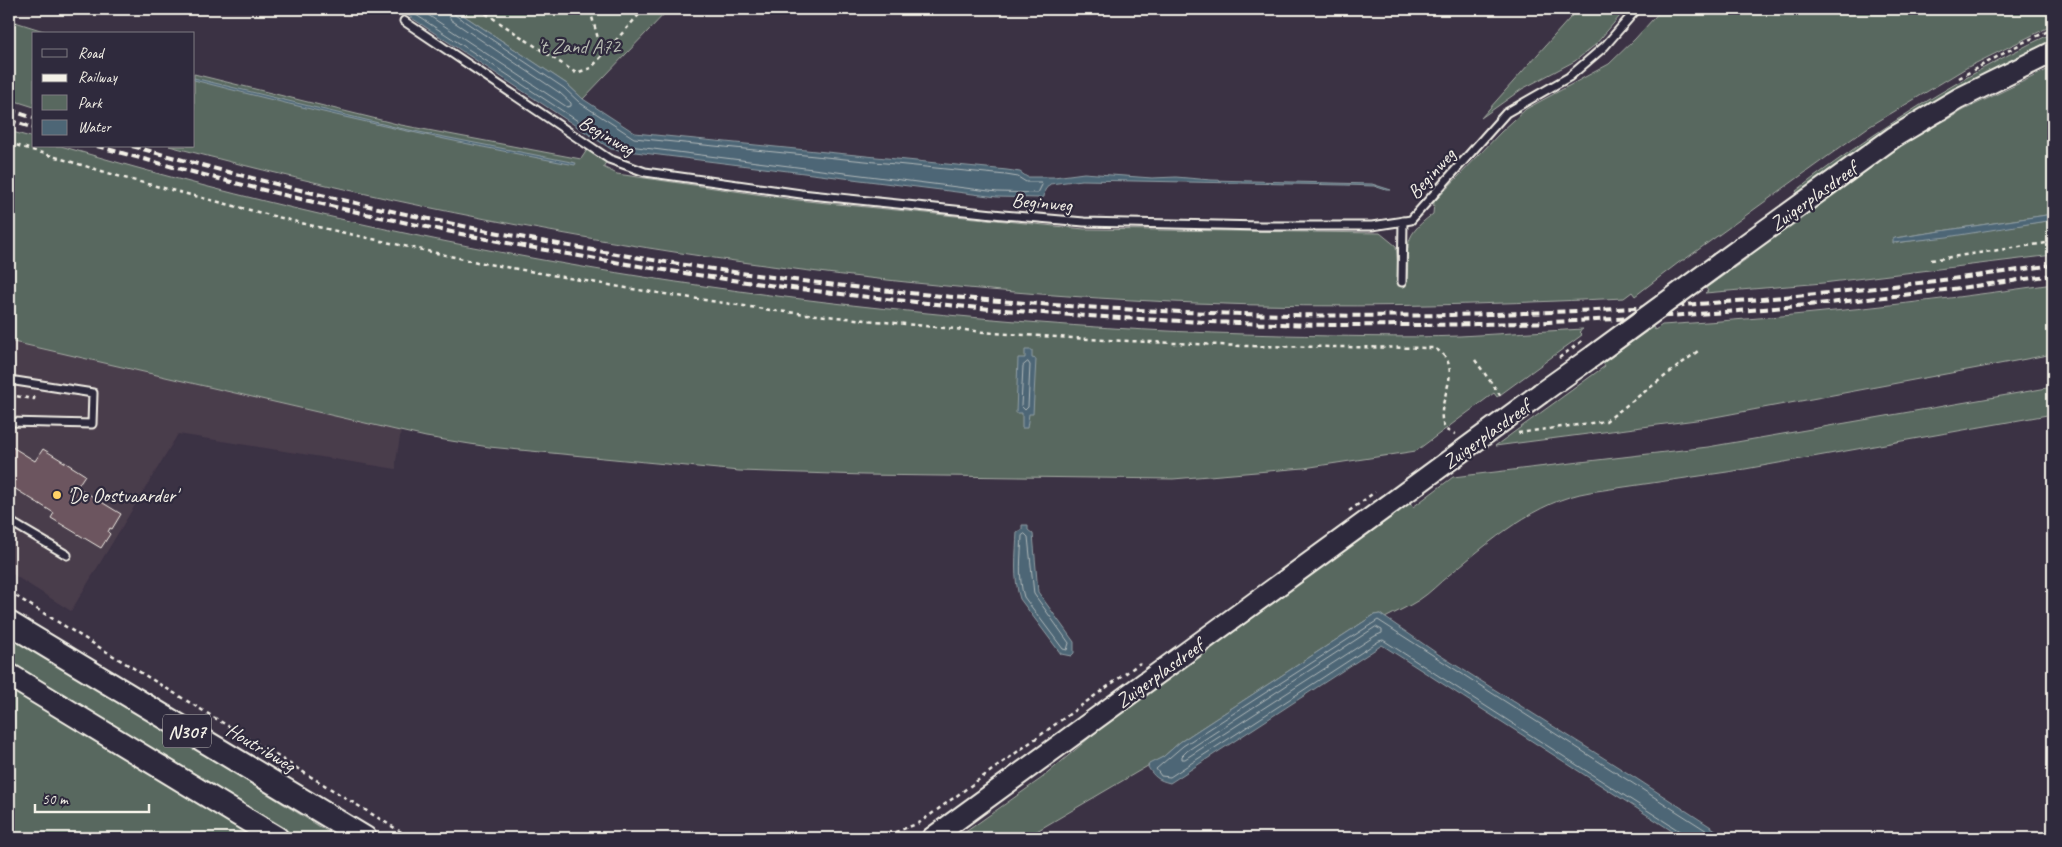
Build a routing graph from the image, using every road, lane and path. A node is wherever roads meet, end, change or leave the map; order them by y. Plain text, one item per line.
1 (480, 9) edge
2 (548, 9) edge
3 (644, 9) edge
4 (1637, 9) edge
5 (592, 10) edge
6 (404, 21) dead end
7 (606, 50) junction
8 (2053, 52) edge
9 (9, 143) edge
10 (1403, 221) junction
11 (2053, 242) edge
12 (1931, 260) dead end
13 (1402, 282) dead end
14 (1698, 351) dead end
15 (1475, 360) dead end
16 (9, 380) edge
17 (9, 395) edge
18 (34, 398) dead end
19 (1503, 399) dead end
20 (9, 422) edge
21 (1514, 433) dead end
22 (1457, 435) dead end
23 (1349, 511) dead end
24 (1342, 516) dead end
25 (9, 521) edge
26 (67, 555) dead end
27 (9, 592) edge
28 (9, 623) edge
29 (1142, 661) dead end
30 (9, 675) edge
31 (277, 838) edge
32 (364, 838) edge
33 (411, 838) edge
34 (880, 838) edge
35 (932, 838) edge

1 - 7 path
2 - 5 path
3 - 7 path
4 - 10 lane, Beginweg
5 - 7 path
6 - 10 lane, Beginweg
8 - 35 main road, Zuigerplasdreef, bridge
9 - 22 path
10 - 13 lane
11 - 12 path
14 - 21 path
15 - 19 path
16 - 20 lane
17 - 18 path
23 - 24 path
25 - 26 lane
27 - 33 path, Houtribweg
28 - 32 main road, Houtribweg / N307
29 - 34 path, Zuigerplasdreef
30 - 31 main road, N307

